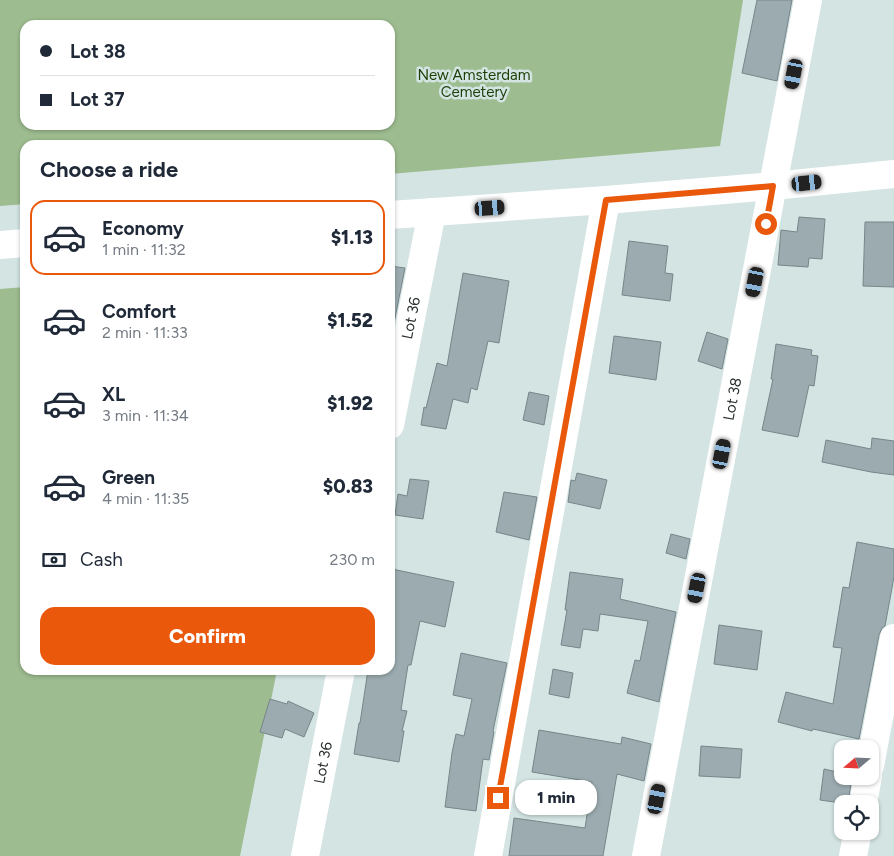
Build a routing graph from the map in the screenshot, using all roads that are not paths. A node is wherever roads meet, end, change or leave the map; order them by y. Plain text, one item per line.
1 (808, 0) edge
2 (894, 174) edge
3 (773, 186) junction
4 (606, 200) junction
5 (432, 212) junction
6 (395, 215) edge
7 (20, 243) edge
8 (0, 245) edge
9 (395, 401) edge
10 (894, 638) edge
11 (341, 675) edge
12 (875, 740) edge
13 (856, 840) edge
14 (304, 856) edge
15 (488, 856) edge
16 (646, 856) edge
17 (853, 856) edge

1 - 3 street, Lot 38
2 - 3 street
3 - 4 street
3 - 16 street, Lot 38
4 - 5 street
4 - 15 street
5 - 6 street
5 - 9 street, Lot 36
7 - 8 street
10 - 12 street
11 - 14 street, Lot 36
13 - 17 street

